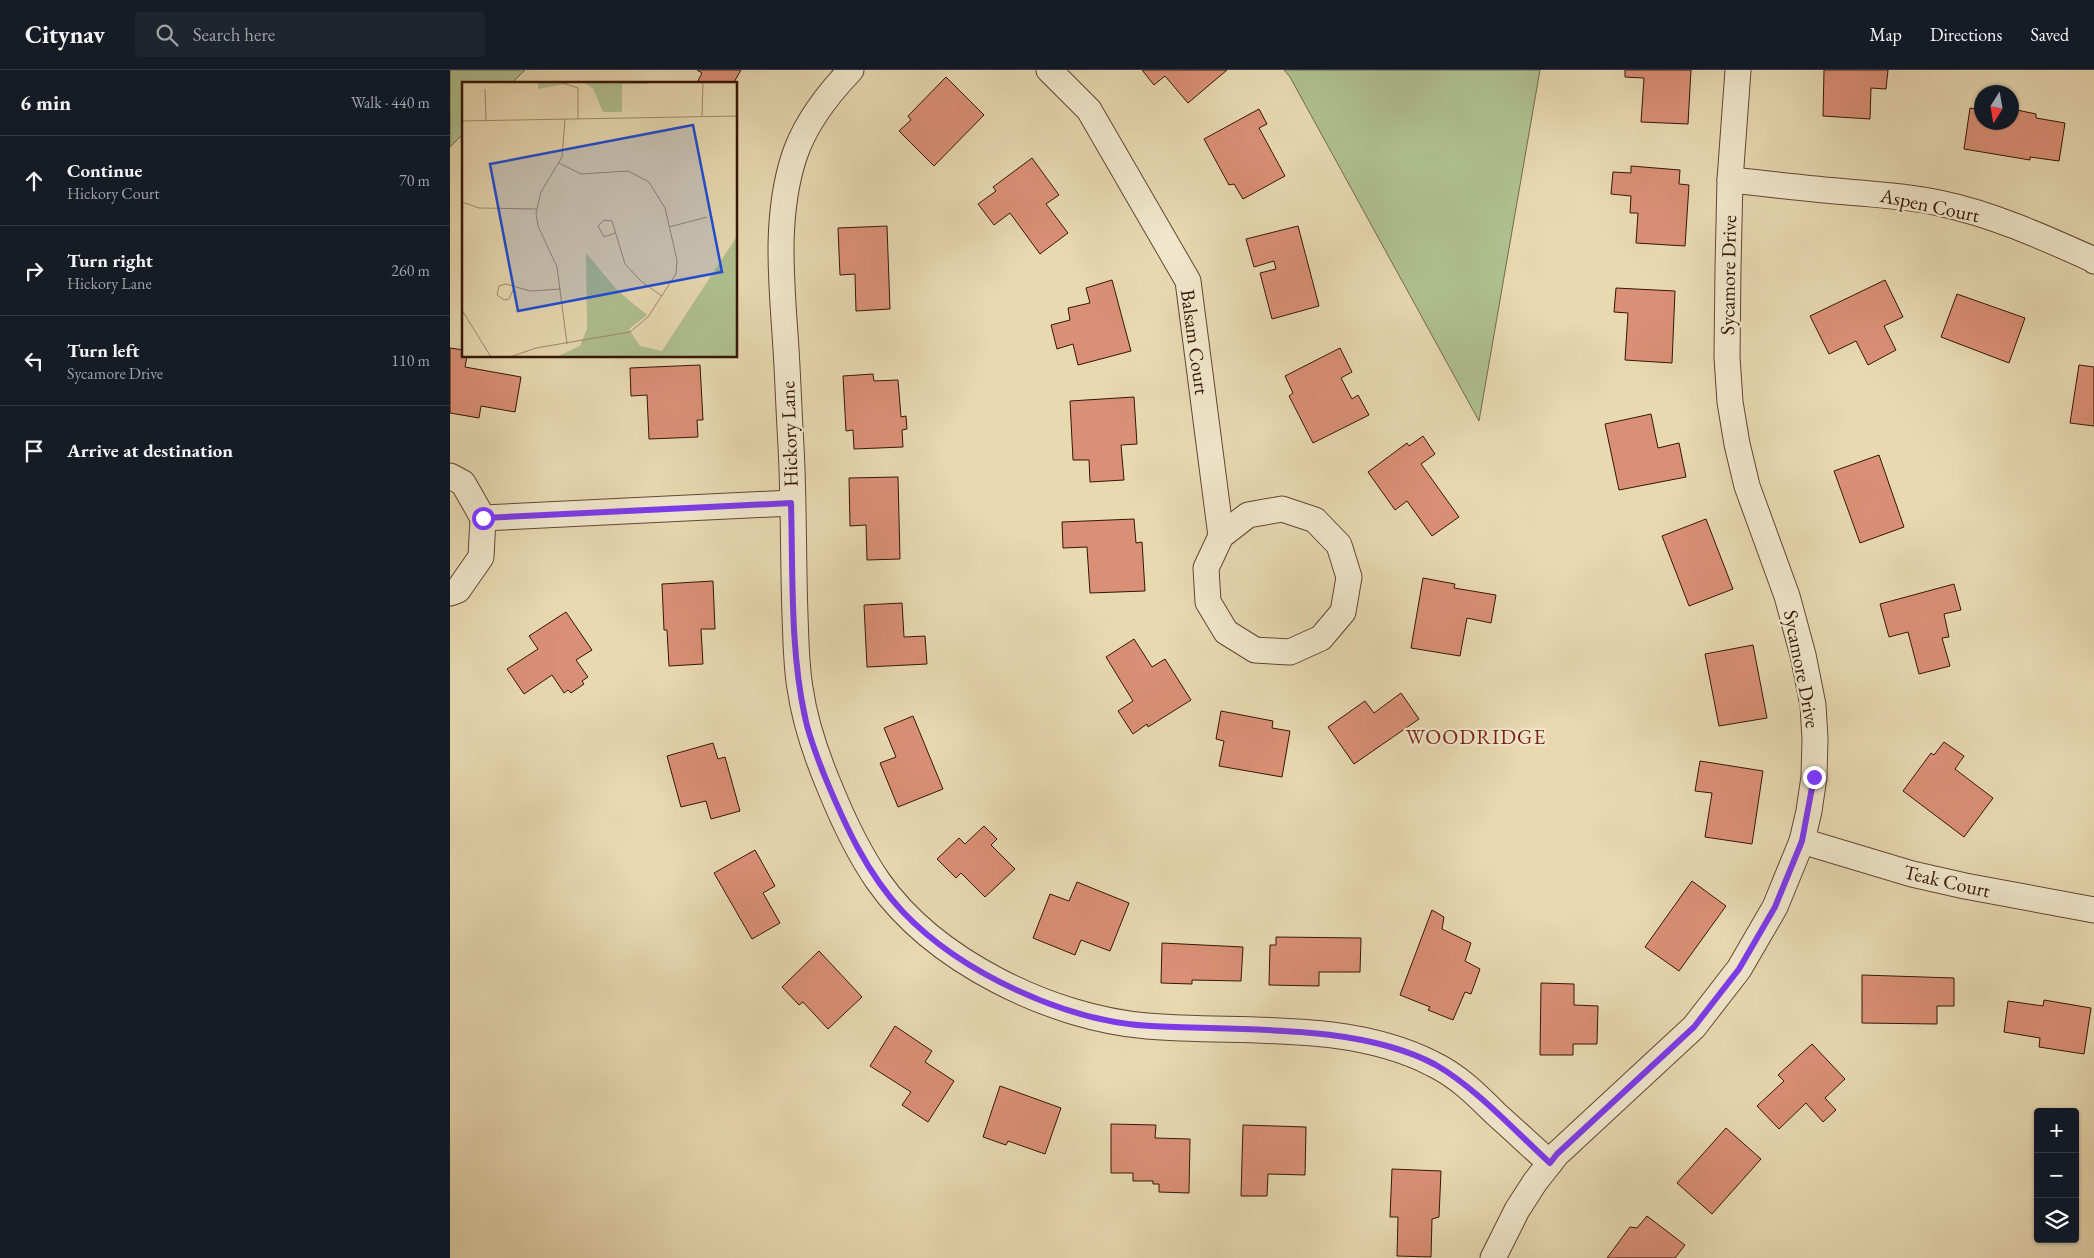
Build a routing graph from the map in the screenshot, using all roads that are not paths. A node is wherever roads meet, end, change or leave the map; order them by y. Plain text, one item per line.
1 (851, 70) edge
2 (1049, 70) edge
3 (1738, 70) edge
4 (1730, 180) junction
5 (2093, 256) edge
6 (450, 476) edge
7 (791, 503) junction
8 (483, 518) junction
9 (1220, 536) junction
10 (450, 593) edge
11 (1802, 841) junction
12 (2094, 910) edge
13 (1550, 1163) junction
14 (1493, 1258) edge

1 - 7 street, Hickory Lane
2 - 9 street, Balsam Court
3 - 4 street, Sycamore Drive
4 - 5 street, Aspen Court
4 - 11 street, Sycamore Drive
6 - 8 street
7 - 8 street
7 - 13 street, Hickory Lane
8 - 10 street
9 - 9 street
11 - 12 street, Teak Court
11 - 13 street, Sycamore Drive
13 - 14 street, Sycamore Drive

